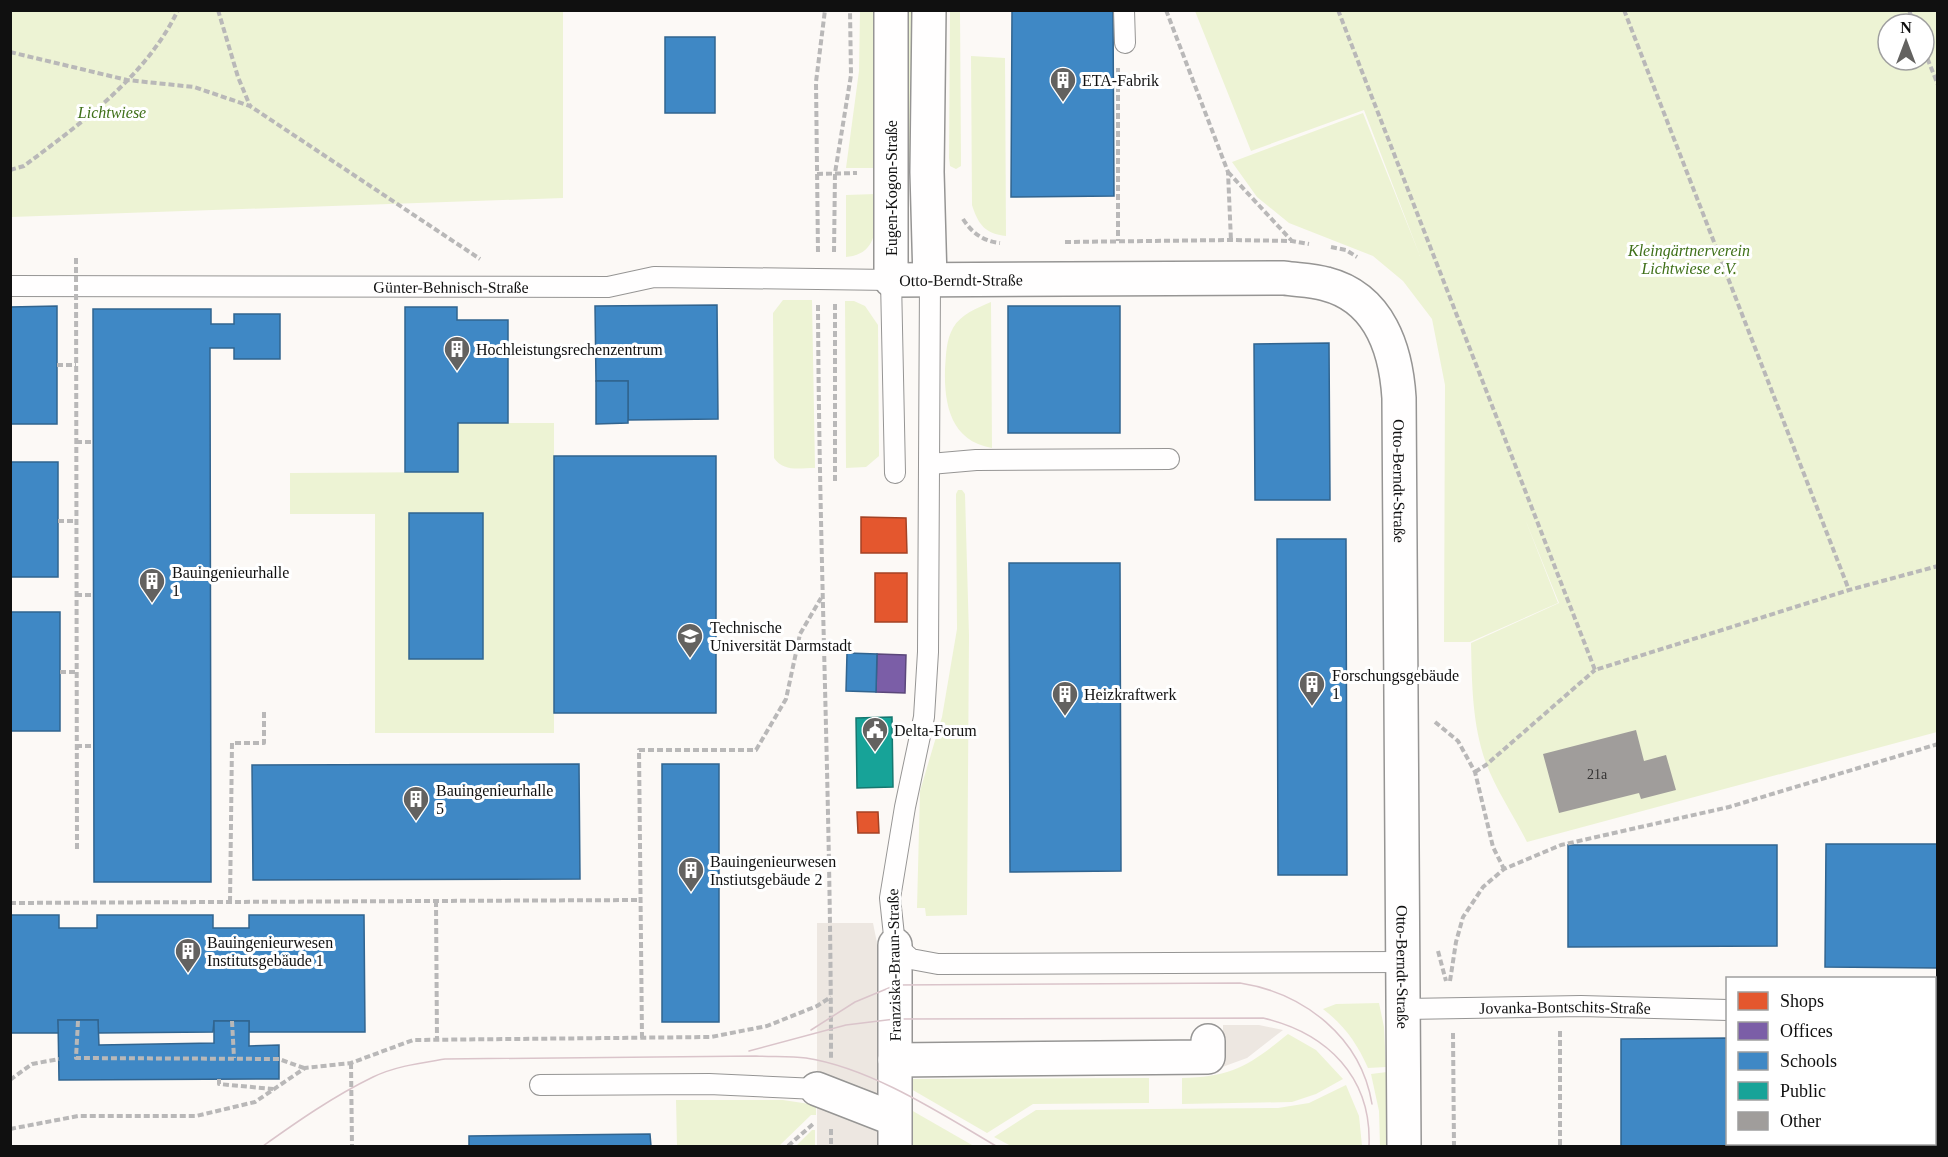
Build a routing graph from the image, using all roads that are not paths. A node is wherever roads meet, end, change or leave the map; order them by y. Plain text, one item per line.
1 (891, 10) edge
2 (929, 10) edge
3 (1124, 10) edge
4 (1125, 42) road end
5 (891, 280) junction
6 (930, 280) junction
7 (10, 286) edge
8 (1169, 459) dead end
9 (930, 464) junction
10 (895, 473) dead end
11 (895, 945) junction
12 (1404, 962) junction
13 (1405, 1009) junction
14 (1726, 1010) edge
15 (1208, 1041) dead end
16 (895, 1060) junction
17 (540, 1085) dead end
18 (817, 1089) joint
19 (895, 1133) edge
20 (1404, 1146) edge

1 - 5 street, Eugen-Kogon-Straße
2 - 6 street
3 - 4 lane
5 - 6 street, Otto-Berndt-Straße
5 - 7 lane, Günter-Behnisch-Straße
5 - 10 lane, Eugen-Kogon-Straße
6 - 9 lane
6 - 12 street, Otto-Berndt-Straße
8 - 9 lane
9 - 11 lane, Franziska-Braun-Straße
11 - 12 lane
11 - 16 street, Franziska-Braun-Straße
12 - 13 street, Otto-Berndt-Straße
13 - 14 lane, Jovanka-Bontschits-Straße
13 - 20 street, Otto-Berndt-Straße
15 - 16 street
16 - 19 street, Franziska-Braun-Straße
17 - 18 lane
18 - 19 street

